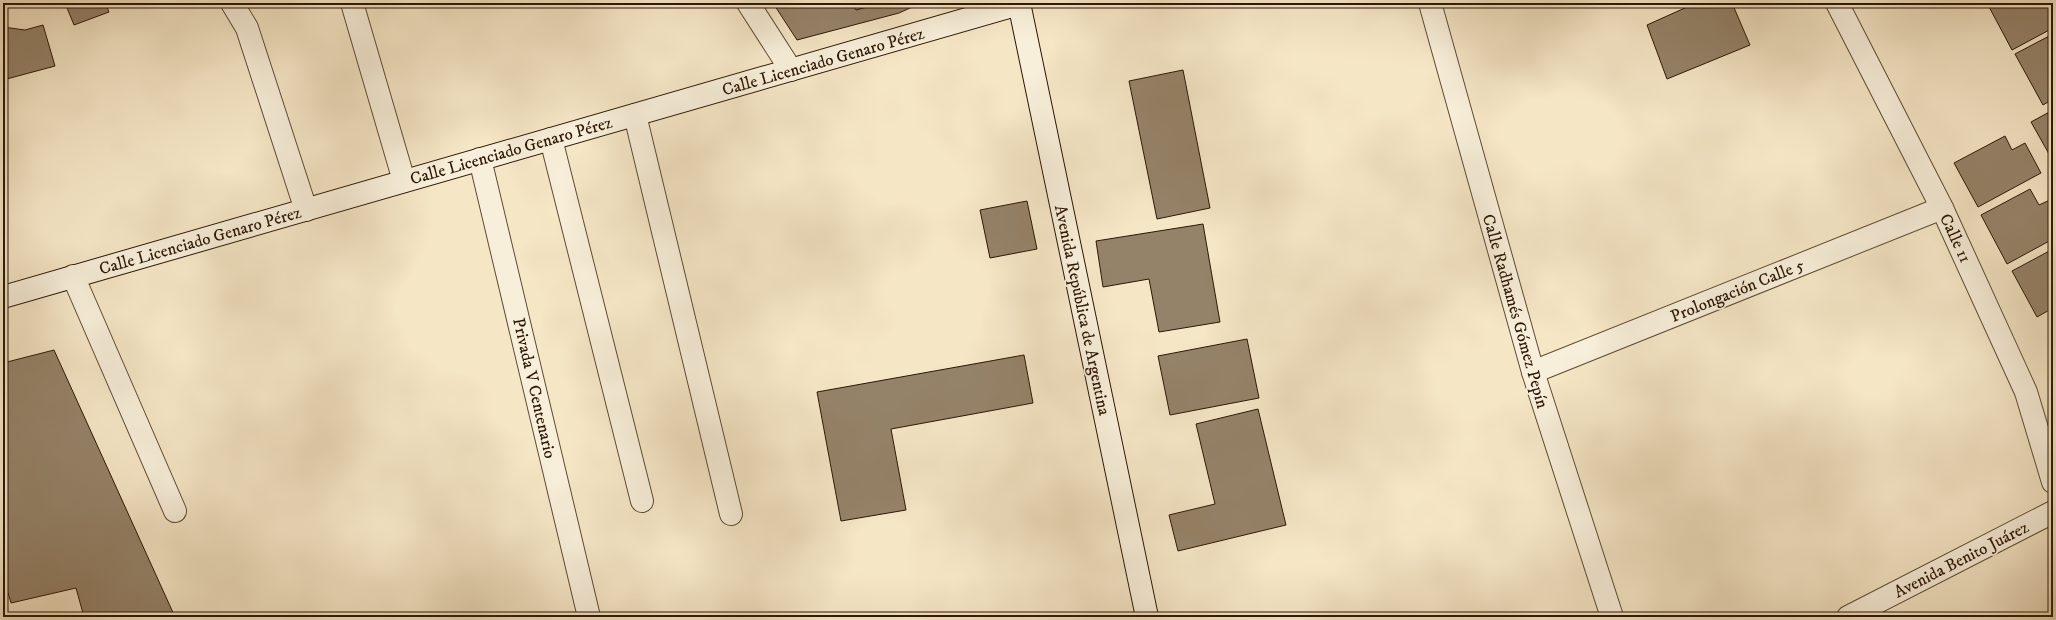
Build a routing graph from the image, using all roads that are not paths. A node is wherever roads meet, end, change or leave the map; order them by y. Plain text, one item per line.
1 (232, 3) edge
2 (352, 3) edge
3 (748, 3) edge
4 (1019, 3) edge
5 (1430, 3) edge
6 (1837, 3) edge
7 (791, 70) junction
8 (634, 115) junction
9 (551, 139) junction
10 (480, 159) junction
11 (404, 181) junction
12 (1942, 208) junction
13 (306, 210) junction
14 (73, 276) junction
15 (3, 297) edge
16 (1533, 372) junction
17 (2053, 482) edge
18 (642, 501) dead end
19 (175, 511) dead end
20 (2053, 512) edge
21 (731, 514) dead end
22 (589, 617) edge
23 (1147, 617) edge
24 (1612, 617) edge
25 (1848, 617) edge

1 - 13 street
2 - 11 street
3 - 7 street
4 - 7 street, Calle Licenciado Genaro Pérez
4 - 23 street, Avenida República de Argentina
5 - 16 street, Calle Radhamés Gómez Pepín
6 - 12 street, Calle 11
7 - 8 street, Calle Licenciado Genaro Pérez
8 - 9 street, Calle Licenciado Genaro Pérez
8 - 21 street
9 - 10 street, Calle Licenciado Genaro Pérez
9 - 18 street
10 - 11 street, Calle Licenciado Genaro Pérez
10 - 22 street, Privada V Centenario
11 - 13 street, Calle Licenciado Genaro Pérez
12 - 16 street, Prolongación Calle 5
12 - 17 street, Calle 11
13 - 14 street, Calle Licenciado Genaro Pérez
14 - 15 street, Calle Licenciado Genaro Pérez
14 - 19 street
16 - 24 street, Calle Radhamés Gómez Pepín
20 - 25 street, Avenida Benito Juárez

